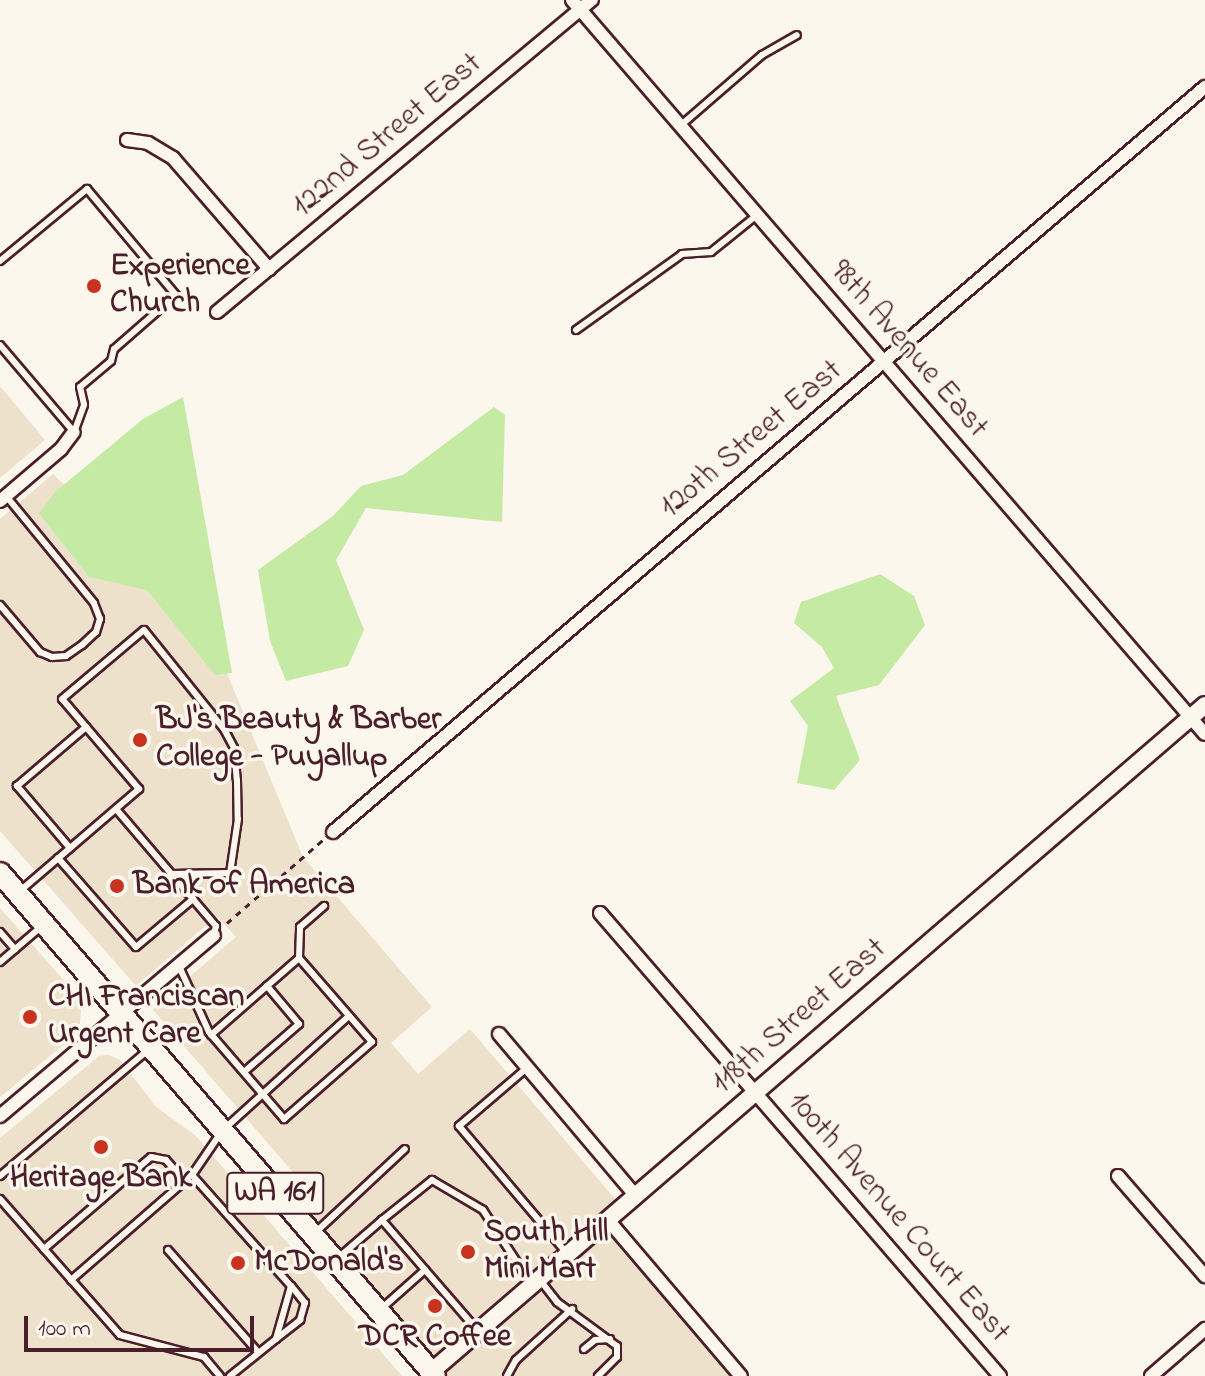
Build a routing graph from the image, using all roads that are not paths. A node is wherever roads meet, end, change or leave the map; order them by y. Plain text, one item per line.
1 (592, 0) edge
2 (576, 5) edge
3 (797, 35) dead end
4 (1205, 87) edge
5 (680, 126) junction
6 (127, 140) dead end
7 (757, 215) junction
8 (0, 261) edge
9 (269, 269) junction
10 (217, 312) dead end
11 (576, 330) dead end
12 (0, 345) edge
13 (884, 362) junction
14 (74, 432) junction
15 (2, 498) edge
16 (0, 605) edge
17 (1205, 705) edge
18 (1190, 718) junction
19 (86, 727) junction
20 (1205, 734) edge
21 (116, 809) junction
22 (333, 832) road end
23 (70, 848) junction
24 (58, 858) junction
25 (0, 873) edge
26 (171, 874) junction
27 (17, 893) junction
28 (193, 899) junction
29 (324, 906) dead end
30 (600, 913) dead end
31 (51, 931) junction
32 (0, 932) edge
33 (214, 935) joint
34 (15, 949) junction
35 (299, 958) junction
36 (0, 962) edge
37 (178, 964) junction
38 (267, 986) junction
39 (121, 1013) junction
40 (349, 1016) junction
41 (499, 1034) dead end
42 (211, 1035) junction
43 (150, 1047) junction
44 (528, 1067) junction
45 (244, 1072) junction
46 (261, 1092) junction
47 (756, 1093) junction
48 (0, 1116) edge
49 (222, 1131) junction
50 (405, 1149) dead end
51 (192, 1175) junction
52 (0, 1176) edge
53 (1118, 1176) dead end
54 (185, 1182) junction
55 (636, 1196) junction
56 (0, 1199) edge
57 (382, 1220) junction
58 (608, 1220) junction
59 (313, 1236) junction
60 (44, 1249) junction
61 (168, 1250) dead end
62 (568, 1254) junction
63 (335, 1261) junction
64 (425, 1270) junction
65 (1205, 1276) edge
66 (71, 1280) junction
67 (536, 1282) junction
68 (291, 1286) junction
69 (572, 1309) junction
70 (378, 1311) junction
71 (1205, 1329) edge
72 (478, 1332) junction
73 (276, 1339) junction
74 (610, 1339) junction
75 (584, 1349) dead end
76 (258, 1352) junction
77 (431, 1375) edge
78 (220, 1376) edge
79 (230, 1376) edge
80 (507, 1376) edge
81 (598, 1376) edge
82 (741, 1376) edge
83 (1000, 1376) edge
84 (1151, 1376) edge

1 - 2 street, 122nd Street East
2 - 5 street, 98th Avenue East
2 - 9 street, 122nd Street East
3 - 5 lane
4 - 13 street, 120th Street East
5 - 7 street, 98th Avenue East
6 - 9 street
7 - 11 lane
7 - 13 street, 98th Avenue East
8 - 14 lane
9 - 10 street, 122nd Street East
12 - 14 lane
13 - 18 street, 98th Avenue East
13 - 22 street, 120th Street East
14 - 15 street
15 - 16 lane
17 - 18 street, 118th Street East
18 - 20 street, 98th Avenue East
18 - 47 street, 118th Street East
19 - 21 lane
19 - 23 lane
19 - 26 lane
21 - 23 lane
21 - 26 lane
23 - 24 lane
24 - 27 lane
24 - 28 lane
25 - 27 main road, WA 161
26 - 28 lane
27 - 31 main road, WA 161
28 - 33 lane
29 - 35 lane
30 - 47 street, 100th Avenue Court East
31 - 34 lane
31 - 39 main road, WA 161
32 - 34 lane
33 - 37 street
34 - 36 lane
35 - 38 lane
35 - 40 lane
37 - 39 street
37 - 42 lane
38 - 42 lane
38 - 45 lane
39 - 43 main road, WA 161
39 - 48 street
40 - 46 lane
40 - 46 lane
41 - 44 street
42 - 45 lane
43 - 49 main road, WA 161
43 - 52 lane
44 - 55 street
44 - 62 lane
45 - 46 lane
46 - 49 lane
47 - 55 street, 118th Street East
47 - 83 street, 100th Avenue Court East
49 - 51 lane
49 - 59 main road, WA 161
50 - 59 lane
51 - 54 lane
51 - 68 lane
53 - 65 street
54 - 60 lane
54 - 66 lane
55 - 58 street, 118th Street East
56 - 60 lane
57 - 63 lane
57 - 64 lane
57 - 67 lane
58 - 62 street, 118th Street East
58 - 82 street
59 - 63 main road, WA 161
60 - 66 lane
61 - 76 lane
62 - 67 street, 118th Street East
63 - 70 main road, WA 161
64 - 70 lane
64 - 72 lane
66 - 78 lane
67 - 69 lane
67 - 72 street, 118th Street East
68 - 73 lane
68 - 73 lane
69 - 74 lane
69 - 80 lane
70 - 77 main road, WA 161
71 - 84 street
72 - 77 street, 118th Street East
73 - 76 lane
74 - 75 lane
74 - 81 lane
76 - 79 lane

